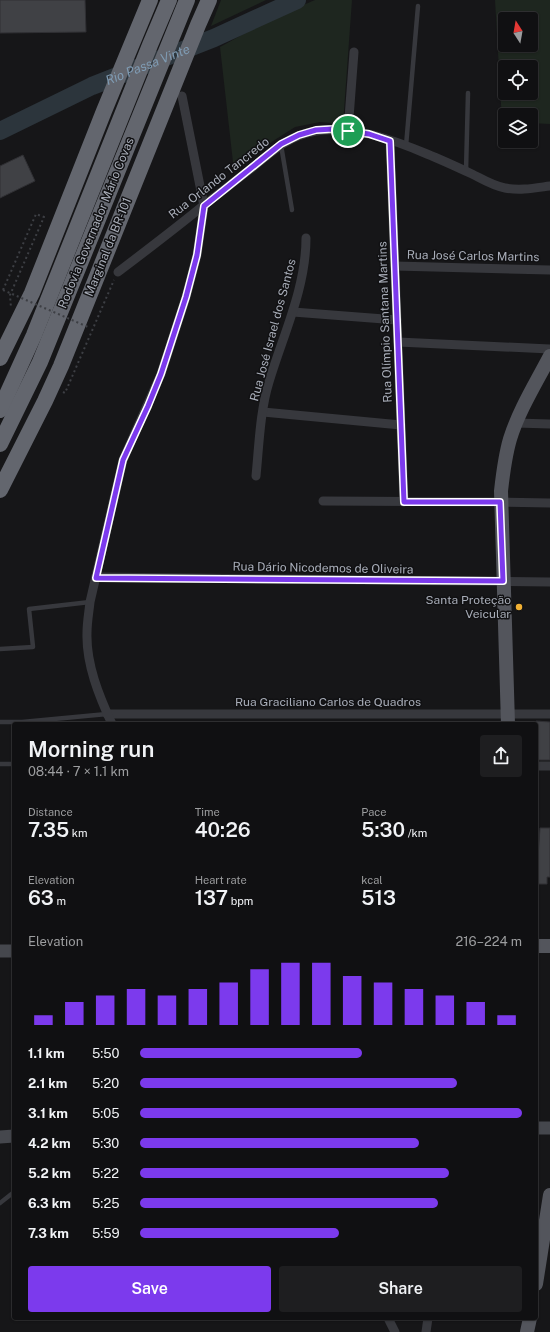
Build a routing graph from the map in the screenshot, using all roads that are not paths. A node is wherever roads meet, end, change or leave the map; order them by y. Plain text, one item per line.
1 (150, 0) edge
2 (169, 0) edge
3 (187, 0) edge
4 (209, 0) edge
5 (418, 6) dead end
6 (354, 52) dead end
7 (177, 91) junction
8 (468, 93) dead end
9 (348, 131) junction
10 (390, 141) junction
11 (281, 144) junction
12 (406, 146) junction
13 (466, 171) junction
14 (550, 186) edge
15 (204, 206) junction
16 (292, 210) dead end
17 (306, 238) dead end
18 (395, 266) junction
19 (550, 270) edge
20 (118, 272) dead end
21 (293, 312) junction
22 (397, 320) junction
23 (5, 338) edge
24 (398, 342) junction
25 (550, 349) edge
26 (550, 356) edge
27 (0, 358) edge
28 (0, 410) edge
29 (263, 412) junction
30 (516, 423) junction
31 (550, 424) edge
32 (401, 425) junction
33 (0, 444) edge
34 (256, 476) dead end
35 (0, 490) edge
36 (323, 501) dead end
37 (404, 502) junction
38 (500, 502) junction
39 (550, 503) edge
40 (96, 578) junction
41 (503, 581) junction
42 (550, 582) edge
43 (90, 602) junction
44 (0, 649) edge
45 (107, 714) junction
46 (550, 714) edge
47 (508, 719) edge
48 (0, 722) edge
49 (111, 722) edge
50 (0, 764) edge
51 (12, 764) edge
52 (538, 766) edge
53 (550, 766) edge
54 (538, 946) edge
55 (550, 946) edge
56 (0, 951) edge
57 (12, 951) edge
58 (538, 1128) edge
59 (550, 1128) edge
60 (12, 1136) edge
61 (0, 1137) edge
62 (12, 1193) edge
63 (550, 1195) edge
64 (0, 1202) edge
65 (548, 1225) edge
66 (538, 1274) edge
67 (389, 1320) edge
68 (428, 1320) edge
69 (530, 1320) edge
70 (395, 1332) edge
71 (426, 1332) edge
72 (527, 1332) edge

1 - 23 highway
2 - 28 highway, Rodovia Governador Mário Covas
3 - 33 highway, Rodovia Governador Mário Covas
4 - 7 highway, Marginal da BR-101
5 - 12 lane
6 - 9 street
7 - 15 street
7 - 35 highway, Marginal da BR-101
8 - 13 lane
9 - 10 street, Rua Orlando Tancredo
9 - 11 street, Rua Orlando Tancredo
10 - 12 street, Rua Orlando Tancredo
10 - 18 street, Rua Olímpio Santana Martins
11 - 15 street, Rua Orlando Tancredo
11 - 16 lane
12 - 13 street, Rua Orlando Tancredo
13 - 14 street, Rua Orlando Tancredo
15 - 20 street, Rua Orlando Tancredo
15 - 40 street
17 - 21 street, Rua José Israel dos Santos
18 - 19 street, Rua José Carlos Martins
18 - 22 street, Rua Olímpio Santana Martins
21 - 22 street
21 - 29 street, Rua José Israel dos Santos
22 - 24 street, Rua Olímpio Santana Martins
23 - 27 highway
24 - 25 street
24 - 32 street, Rua Olímpio Santana Martins
26 - 30 main road
29 - 32 street
29 - 34 street, Rua José Israel dos Santos
30 - 31 street
30 - 38 main road
32 - 37 street, Rua Olímpio Santana Martins
36 - 37 street
37 - 38 street
38 - 39 street
38 - 41 main road
40 - 41 street, Rua Dário Nicodemos de Oliveira
40 - 43 street
41 - 42 street, Rua Dário Nicodemos de Oliveira
41 - 47 main road
43 - 44 lane
43 - 45 street
45 - 47 street, Rua Graciliano Carlos de Quadros
45 - 48 lane
45 - 49 street
46 - 47 street, Rua Graciliano Carlos de Quadros
50 - 51 lane
52 - 53 street
54 - 55 main road
56 - 57 main road
58 - 59 main road
60 - 61 main road
62 - 64 lane
63 - 65 main road
65 - 66 main road
67 - 70 street
68 - 71 street
69 - 72 main road

